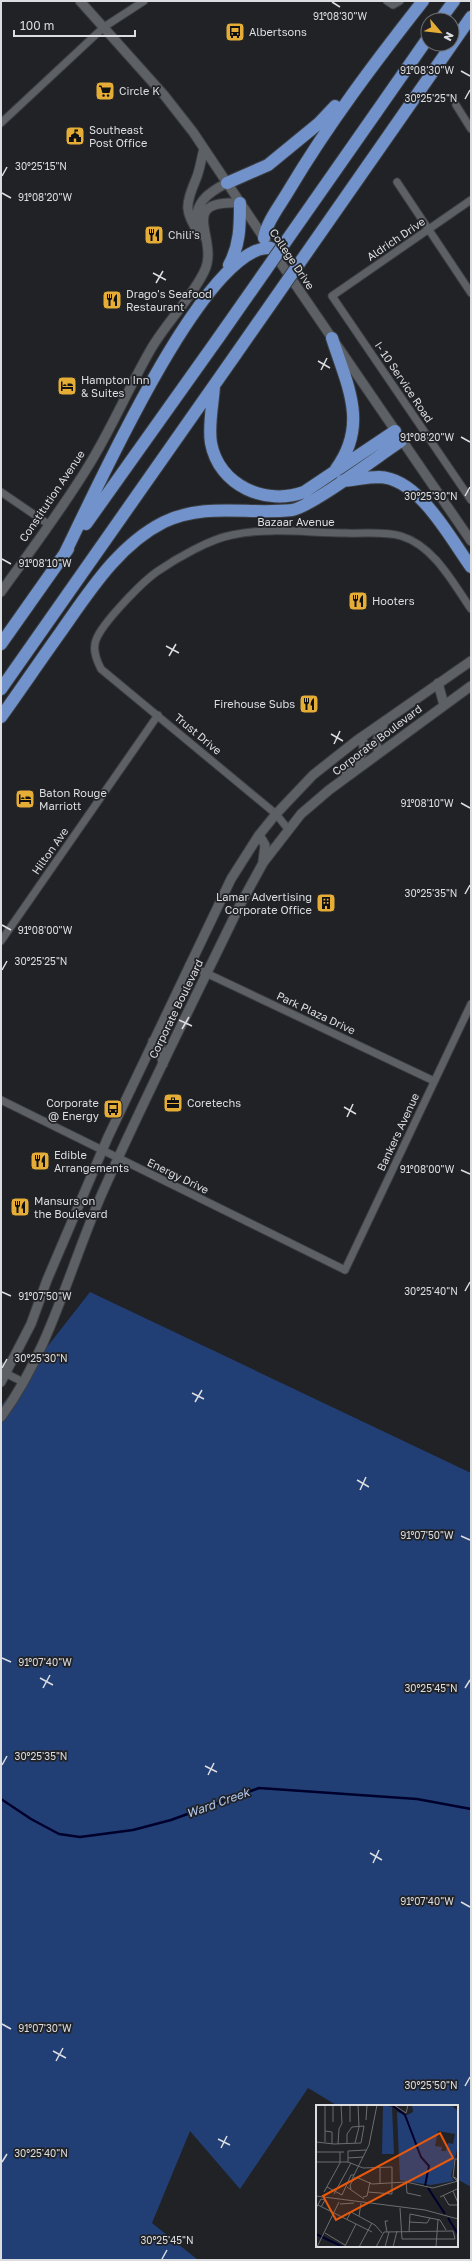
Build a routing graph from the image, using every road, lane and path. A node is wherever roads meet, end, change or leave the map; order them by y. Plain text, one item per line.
1 (80, 1) edge
2 (144, 1) edge
3 (400, 1) edge
4 (423, 1) edge
5 (454, 1) edge
6 (390, 3) edge
7 (446, 12) edge
8 (471, 17) edge
9 (104, 27) junction
10 (420, 49) edge
11 (373, 64) junction
12 (456, 105) dead end
13 (1, 123) edge
14 (471, 129) edge
15 (204, 148) junction
16 (397, 182) dead end
17 (227, 183) junction
18 (471, 200) edge
19 (240, 203) junction
20 (428, 230) junction
21 (200, 235) junction
22 (267, 243) junction
23 (207, 244) junction
24 (223, 277) junction
25 (471, 294) edge
26 (332, 296) joint
27 (332, 338) junction
28 (214, 384) junction
29 (398, 436) junction
30 (330, 476) junction
31 (341, 481) junction
32 (1, 492) edge
33 (471, 500) edge
34 (48, 524) junction
35 (471, 541) edge
36 (64, 555) junction
37 (471, 567) edge
38 (1, 592) edge
39 (471, 609) edge
40 (1, 644) edge
41 (95, 656) joint
42 (471, 661) edge
43 (438, 683) junction
44 (471, 686) edge
45 (1, 689) edge
46 (444, 705) junction
47 (158, 715) junction
48 (1, 717) edge
49 (384, 721) junction
50 (360, 738) junction
51 (379, 753) junction
52 (342, 781) junction
53 (276, 814) junction
54 (288, 829) junction
55 (259, 835) junction
56 (263, 863) junction
57 (1, 941) edge
58 (189, 965) junction
59 (207, 974) junction
60 (471, 1004) edge
61 (153, 1041) junction
62 (163, 1065) junction
63 (434, 1081) junction
64 (1, 1100) edge
65 (102, 1151) junction
66 (118, 1159) junction
67 (345, 1270) joint
68 (3, 1371) edge
69 (1, 1382) edge
70 (23, 1382) junction
71 (1, 1417) edge

1 - 9 street, College Drive
2 - 9 street
3 - 6 street
4 - 11 highway
5 - 7 highway
8 - 28 highway, bridge
9 - 13 street
9 - 15 street, College Drive
10 - 36 highway, bridge
11 - 17 highway
11 - 22 highway
12 - 14 street
15 - 17 street, College Drive
15 - 21 street
16 - 20 street
17 - 19 street, College Drive
17 - 21 street
18 - 20 street, Aldrich Drive
19 - 22 street, College Drive
19 - 23 street, Constitution Avenue
19 - 24 highway
20 - 25 street
20 - 26 street, Aldrich Drive
21 - 23 street
22 - 24 highway
22 - 27 street, College Drive
23 - 34 street, Constitution Avenue
24 - 36 highway
26 - 33 street, I- 10 Service Road
27 - 29 street, College Drive
27 - 30 highway
28 - 30 highway
28 - 45 highway
29 - 30 highway
29 - 31 highway
29 - 35 street, College Drive
31 - 37 highway
31 - 48 highway
32 - 34 street
34 - 38 street, Constitution Avenue
36 - 40 highway
39 - 41 street, Bazaar Avenue
41 - 47 street, Trust Drive
42 - 43 street, Corporate Boulevard
43 - 46 street
43 - 49 street, Corporate Boulevard
44 - 46 street, Corporate Boulevard
46 - 51 street, Corporate Boulevard
47 - 53 street, Trust Drive
47 - 57 street, Hilton Ave
49 - 50 street, Corporate Boulevard
49 - 51 street
50 - 52 street
50 - 53 street, Corporate Boulevard
51 - 52 street, Corporate Boulevard
52 - 54 street, Corporate Boulevard
53 - 54 street, Trust Drive
53 - 55 street, Corporate Boulevard
54 - 56 street, Corporate Boulevard
55 - 56 street
55 - 58 street, Corporate Boulevard
56 - 59 street, Corporate Boulevard
58 - 59 street, Park Plaza Drive
58 - 61 street, Corporate Boulevard
59 - 62 street, Corporate Boulevard
59 - 63 street, Park Plaza Drive
60 - 63 street, Bankers Avenue
61 - 62 street
61 - 65 street, Corporate Boulevard
62 - 66 street, Corporate Boulevard
63 - 67 street, Bankers Avenue
64 - 65 street, Energy Drive
65 - 66 street, Energy Drive
65 - 68 street, Corporate Boulevard
66 - 67 street, Energy Drive
66 - 70 street, Corporate Boulevard
68 - 69 street, Corporate Boulevard
68 - 70 street
70 - 71 street, Corporate Boulevard

